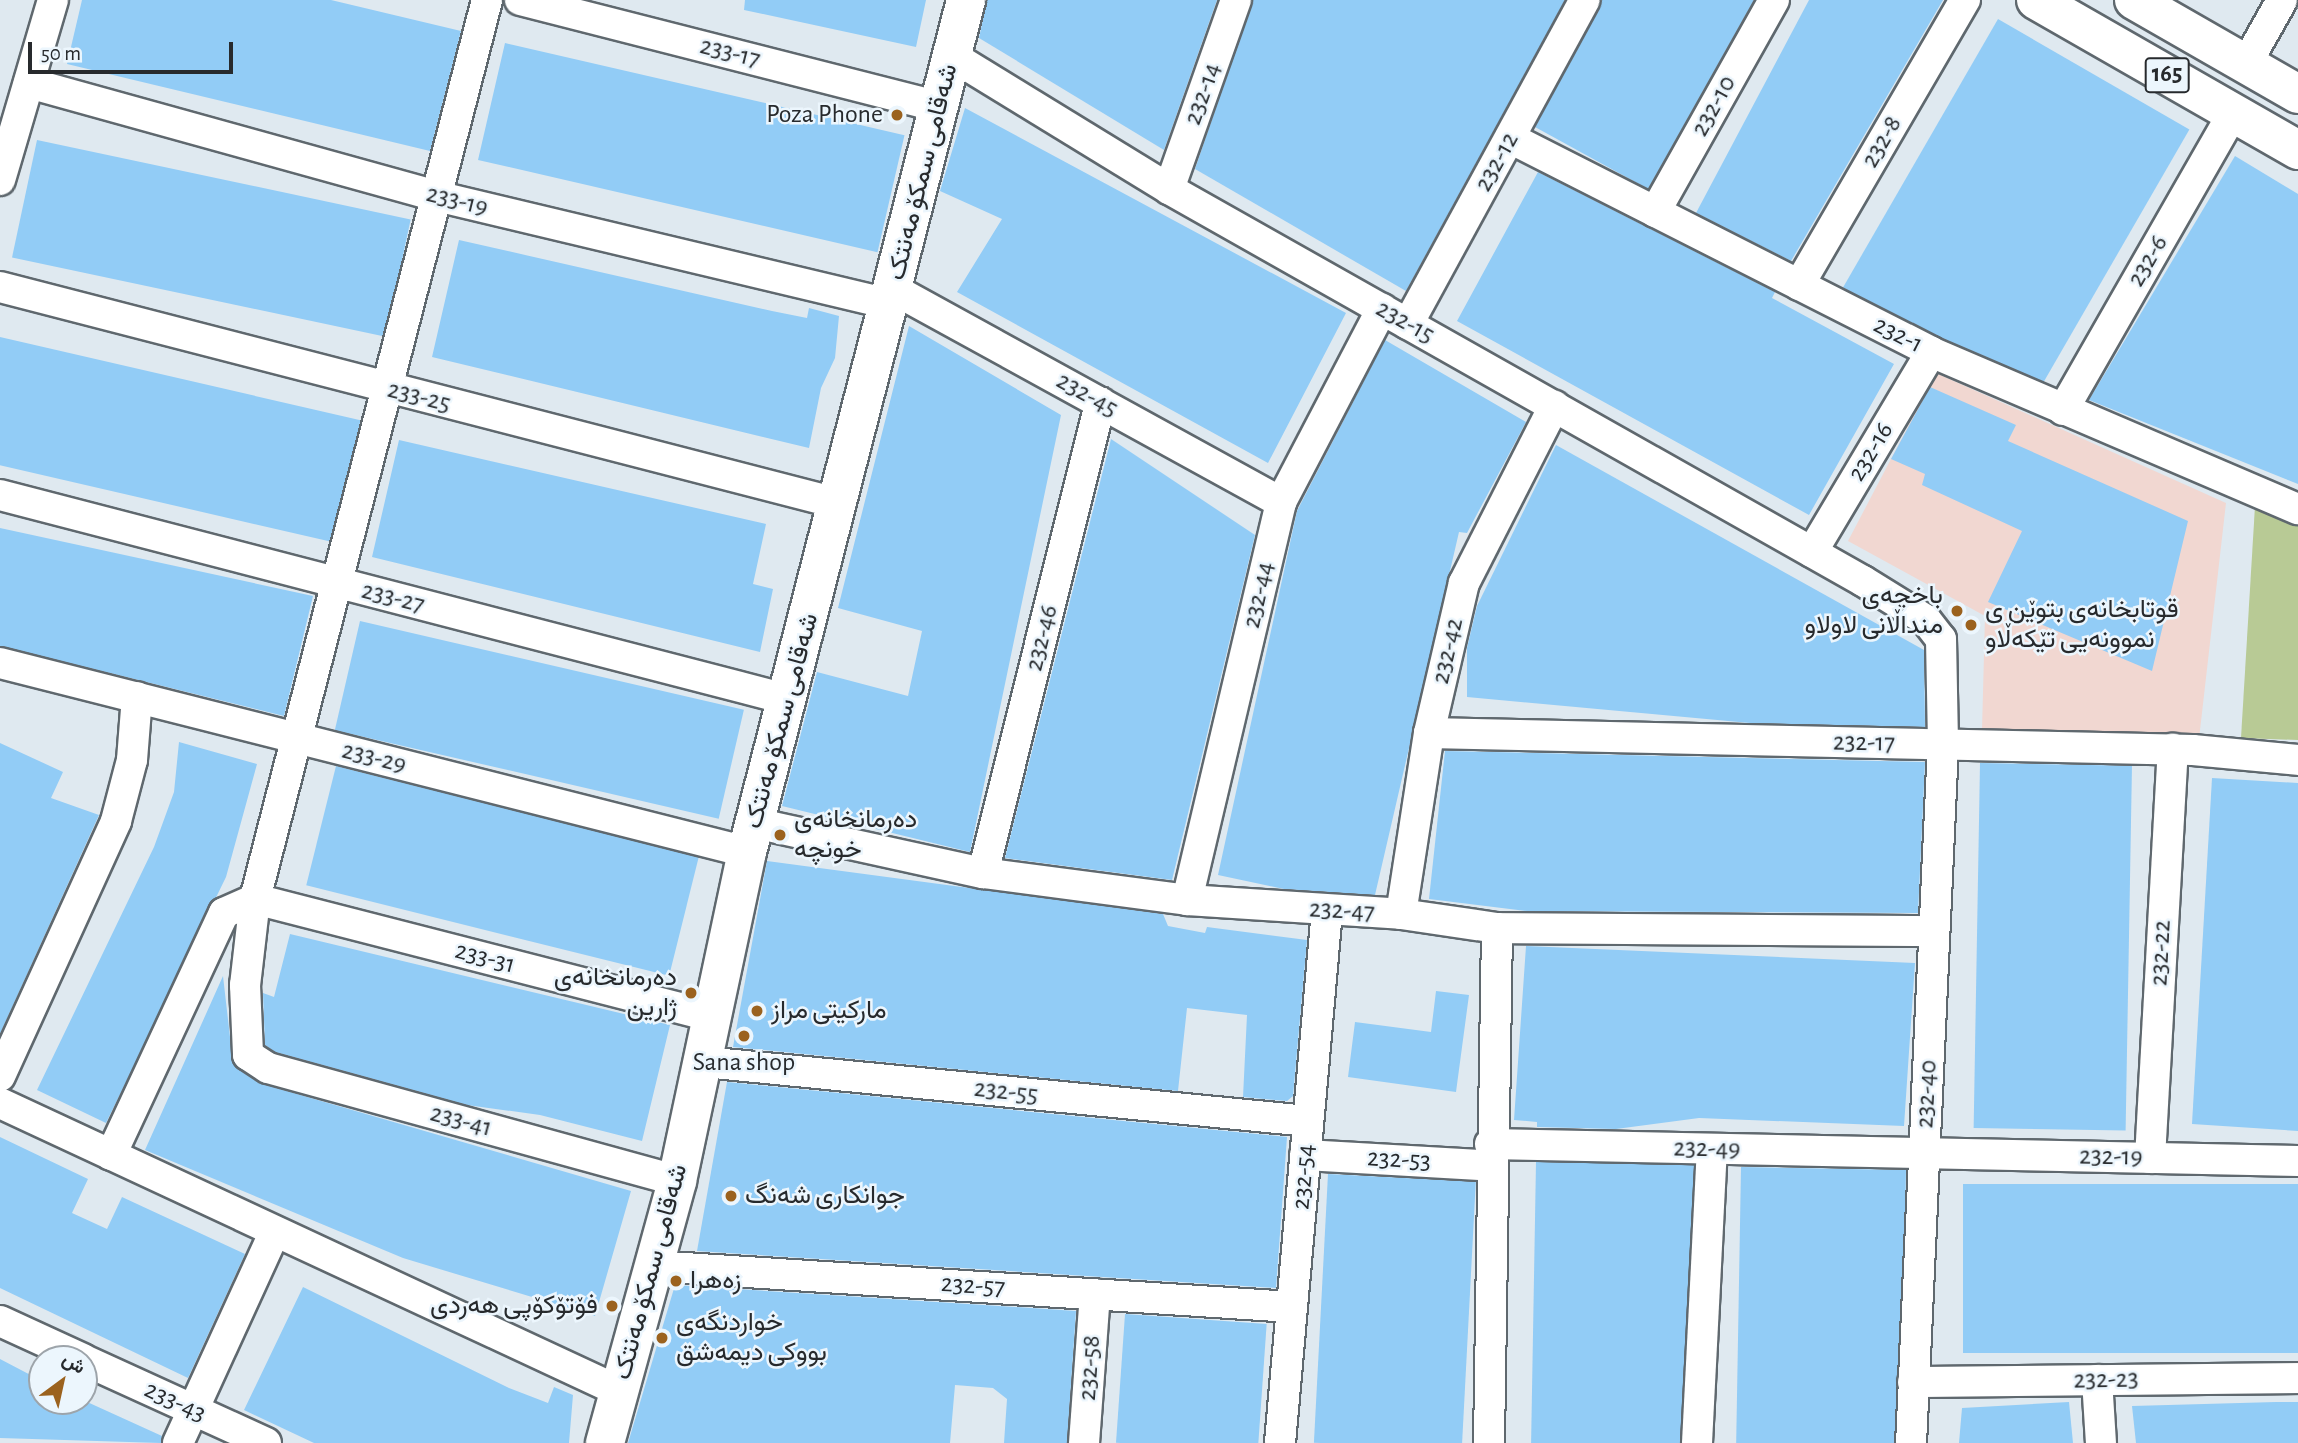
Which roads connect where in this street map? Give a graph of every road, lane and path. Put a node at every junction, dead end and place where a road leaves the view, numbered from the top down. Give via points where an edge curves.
1 (53, 0) edge
2 (487, 0) edge
3 (520, 0) edge
4 (966, 0) edge
5 (1236, 0) edge
6 (1585, 0) edge
7 (1774, 0) edge
8 (1965, 0) edge
9 (2134, 0) edge
10 (2282, 0) edge
11 (2041, 1) edge
12 (952, 56) junction
13 (2246, 64) junction
14 (29, 83) junction
15 (2298, 94) edge
16 (940, 107) junction
17 (2233, 113) junction
18 (1510, 138) junction
19 (2298, 149) edge
20 (0, 180) edge
21 (1169, 189) junction
22 (436, 196) junction
23 (1655, 212) junction
24 (1798, 285) junction
25 (0, 287) edge
26 (891, 297) junction
27 (1382, 309) junction
28 (1408, 324) junction
29 (1931, 352) junction
30 (387, 389) junction
31 (1100, 402) junction
32 (1554, 406) junction
33 (2063, 410) junction
34 (0, 495) edge
35 (1281, 502) junction
36 (840, 504) junction
37 (2298, 509) edge
38 (1812, 552) junction
39 (333, 582) junction
40 (0, 663) edge
41 (136, 697) junction
42 (786, 699) junction
43 (1429, 733) junction
44 (297, 738) junction
45 (1943, 745) junction
46 (2173, 749) junction
47 (2298, 760) edge
48 (751, 838) junction
49 (983, 873) junction
50 (256, 899) junction
51 (1187, 900) junction
52 (1327, 910) junction
53 (1401, 914) junction
54 (1497, 928) junction
55 (1934, 931) junction
56 (713, 1017) junction
57 (704, 1062) junction
58 (0, 1076) edge
59 (0, 1103) edge
60 (1308, 1121) junction
61 (1712, 1149) junction
62 (1924, 1153) junction
63 (111, 1155) junction
64 (1306, 1155) junction
65 (1491, 1155) junction
66 (2150, 1158) junction
67 (2298, 1161) edge
68 (677, 1181) junction
69 (274, 1233) junction
70 (653, 1266) junction
71 (1095, 1294) junction
72 (1292, 1307) junction
73 (0, 1321) edge
74 (52, 1345) edge
75 (98, 1366) edge
76 (2298, 1378) edge
77 (2097, 1380) junction
78 (1913, 1382) junction
79 (619, 1391) junction
80 (193, 1410) junction
81 (178, 1443) edge
82 (266, 1443) edge
83 (605, 1443) edge
84 (1084, 1443) edge
85 (1280, 1443) edge
86 (1489, 1443) edge
87 (1697, 1443) edge
88 (1910, 1443) edge
89 (2101, 1443) edge

1 - 14 street
2 - 22 street
3 - 16 street, 233-17
4 - 12 main road, شەقامی سمکۆ مەنتک
5 - 21 street, 232-14
6 - 18 street, 232-12
7 - 23 street, 232-10
8 - 24 street, 232-8
9 - 13 main road, 165
10 - 13 street
11 - 17 main road, 165
12 - 16 main road, شەقامی سمکۆ مەنتک
12 - 21 street, 232-15
13 - 15 main road, 165
14 - 20 street
14 - 22 street, 233-19
16 - 26 main road, شەقامی سمکۆ مەنتک
17 - 19 main road, 165
17 - 33 street, 232-6
18 - 23 street, 232-1
18 - 28 street, 232-12
21 - 27 street, 232-15
22 - 26 street, 233-19
22 - 30 street
23 - 24 street, 232-1
24 - 29 street, 232-1
25 - 30 street, 233-25
26 - 31 street, 232-45
26 - 36 main road, شەقامی سمکۆ مەنتک
27 - 28 street, 232-15
27 - 35 street, 232-44
28 - 32 street, 232-15
29 - 33 street, 232-1
29 - 38 street, 232-16
30 - 36 street, 233-25
30 - 39 street
31 - 35 street, 232-45
31 - 49 street, 232-46
32 - 38 street, 232-15
32 - 43 street, 232-42 via 1464,583
33 - 37 street, 232-1
34 - 39 street, 233-27
35 - 51 street, 232-44
36 - 42 main road, شەقامی سمکۆ مەنتک
38 - 45 street, 232-15 via 1926,620 1941,639
39 - 42 street, 233-27
39 - 44 street
40 - 41 street, 233-29
41 - 44 street, 233-29
41 - 58 street via 132,760 116,821
42 - 48 main road, شەقامی سمکۆ مەنتک
43 - 45 street, 232-17
43 - 53 street, 232-42
44 - 48 street, 233-29
44 - 50 street
45 - 46 street, 232-17
45 - 55 street, 232-40
46 - 47 street, 232-17
46 - 66 street, 232-22
48 - 49 street, 232-47
48 - 56 main road, شەقامی سمکۆ مەنتک
49 - 51 street, 232-47
50 - 56 street, 233-31
50 - 63 street via 225,913
50 - 68 street, 233-41 via 245,985 248,1055 268,1068
51 - 52 street, 232-47
52 - 53 street, 232-47
52 - 60 street, 232-54
53 - 54 street, 232-47
54 - 55 street, 232-47
54 - 65 street
55 - 62 street, 232-40
56 - 57 main road, شەقامی سمکۆ مەنتک
57 - 60 street, 232-55
57 - 68 main road, شەقامی سمکۆ مەنتک
59 - 63 street
60 - 64 street, 232-54
61 - 62 street, 232-49
61 - 65 street, 232-49
61 - 87 street
62 - 66 street, 232-19
62 - 78 street, 232-40
63 - 69 street
64 - 65 street, 232-53
64 - 72 street, 232-54
65 - 86 street
66 - 67 street, 232-19
68 - 70 main road, شەقامی سمکۆ مەنتک
69 - 79 street
69 - 80 street
70 - 71 street, 232-57
70 - 79 main road, شەقامی سمکۆ مەنتک
71 - 72 street, 232-57
71 - 84 street, 232-58
72 - 85 street, 232-54
73 - 74 street, 233-43
75 - 80 street, 233-43
76 - 77 street, 232-23
77 - 78 street, 232-23
77 - 89 street
78 - 88 street, 232-40
79 - 83 main road, شەقامی سمکۆ مەنتک
80 - 81 street
80 - 82 street, 233-43

